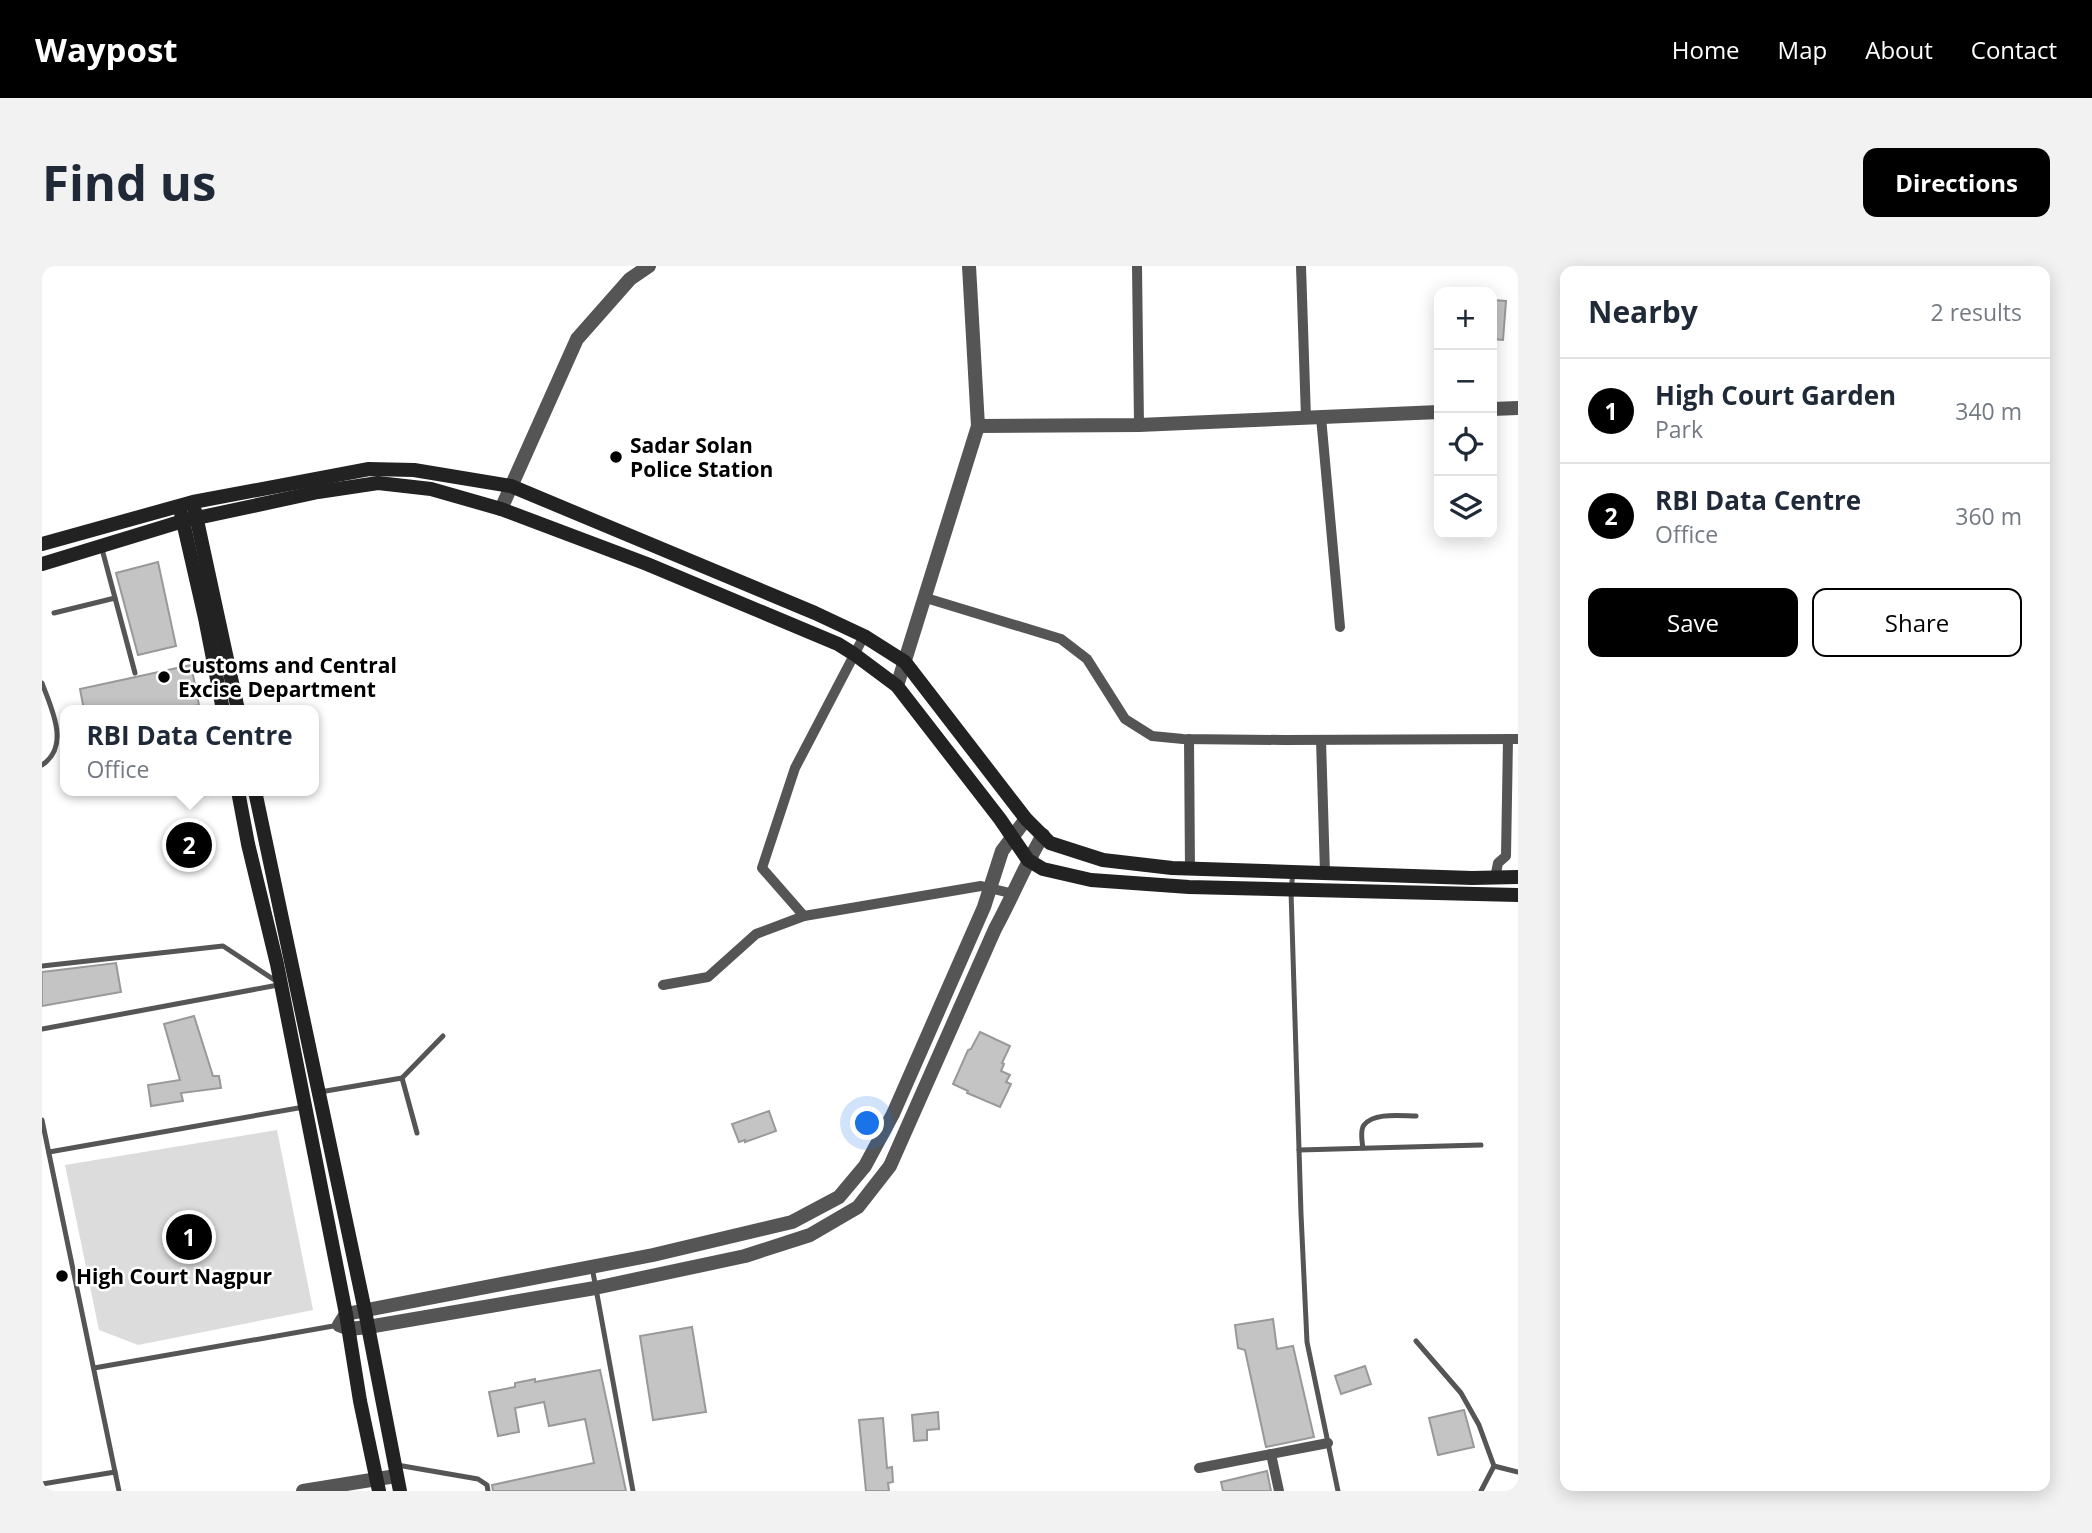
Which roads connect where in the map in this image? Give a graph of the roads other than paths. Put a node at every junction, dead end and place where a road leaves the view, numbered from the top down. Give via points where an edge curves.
1 (649, 266) edge
2 (969, 266) edge
3 (1137, 266) edge
4 (1301, 266) edge
5 (1518, 408) edge
6 (1497, 409) edge
7 (1434, 412) edge
8 (1314, 417) junction
9 (1139, 425) junction
10 (978, 426) junction
11 (511, 486) junction
12 (186, 504) junction
13 (501, 509) junction
14 (190, 519) junction
15 (42, 544) edge
16 (101, 546) junction
17 (42, 564) edge
18 (116, 598) junction
19 (926, 598) junction
20 (54, 613) dead end
21 (1340, 627) dead end
22 (864, 636) junction
23 (854, 654) junction
24 (905, 662) junction
25 (135, 673) dead end
26 (42, 683) edge
27 (897, 686) junction
28 (222, 705) edge
29 (237, 705) edge
30 (1189, 739) junction
31 (1513, 739) edge
32 (1321, 740) junction
33 (42, 765) edge
34 (239, 796) edge
35 (256, 796) edge
36 (1026, 819) junction
37 (1042, 835) junction
38 (1011, 838) junction
39 (1028, 860) junction
40 (1189, 869) junction
41 (1293, 872) junction
42 (1325, 873) junction
43 (1518, 877) edge
44 (1495, 878) junction
45 (990, 888) junction
46 (1291, 891) junction
47 (1014, 894) junction
48 (1518, 895) edge
49 (804, 916) junction
50 (42, 966) edge
51 (281, 984) junction
52 (663, 985) dead end
53 (42, 1029) edge
54 (443, 1036) dead end
55 (402, 1078) junction
56 (320, 1092) junction
57 (305, 1107) junction
58 (1416, 1116) dead end
59 (42, 1121) edge
60 (417, 1133) dead end
61 (1481, 1145) dead end
62 (1363, 1148) junction
63 (1299, 1150) junction
64 (48, 1152) junction
65 (592, 1267) junction
66 (595, 1288) junction
67 (365, 1311) junction
68 (345, 1323) junction
69 (368, 1327) junction
70 (1416, 1341) dead end
71 (94, 1368) junction
72 (1328, 1443) junction
73 (1271, 1454) junction
74 (1494, 1466) junction
75 (1199, 1468) dead end
76 (395, 1470) junction
77 (115, 1472) junction
78 (1518, 1472) edge
79 (42, 1484) edge
80 (378, 1485) edge
81 (119, 1491) edge
82 (303, 1491) edge
83 (400, 1491) edge
84 (488, 1491) edge
85 (633, 1491) edge
86 (1279, 1491) edge
87 (1338, 1491) edge
88 (1481, 1491) edge

1 - 11 street via 630,279 578,339
2 - 10 street
3 - 9 street
4 - 8 street
5 - 6 street
7 - 8 street
8 - 9 street
8 - 21 street
9 - 10 street
10 - 19 street
11 - 12 main road via 415,470 369,469
11 - 13 street
11 - 22 main road
12 - 14 main road
12 - 15 main road
13 - 14 main road via 431,489 378,483
13 - 23 main road via 647,564
14 - 16 main road
14 - 28 main road
14 - 29 main road
16 - 17 main road
16 - 18 lane
18 - 20 lane
18 - 25 lane
19 - 24 street
19 - 30 street via 1061,639 1087,659 1125,719 1152,736
22 - 23 street
22 - 24 main road
23 - 27 main road
23 - 49 street via 795,768 762,868
24 - 27 street
24 - 36 main road
26 - 33 lane via 57,737 54,754
27 - 38 main road
30 - 32 street
30 - 40 street
31 - 32 street
31 - 44 street via 1506,856 1498,863
32 - 42 street
34 - 51 main road
35 - 56 main road
36 - 37 main road
36 - 38 street
37 - 39 street
37 - 40 main road via 1050,843 1103,860
38 - 39 main road
38 - 45 street
39 - 46 main road via 1042,869 1091,880
39 - 47 street
40 - 41 main road
41 - 42 main road
41 - 46 lane
42 - 44 main road
43 - 44 main road
45 - 47 street
45 - 49 street
45 - 65 street via 893,1114 865,1166 839,1197 792,1222
46 - 48 main road
46 - 63 lane
47 - 66 street via 890,1166 858,1207 810,1235 746,1256
49 - 52 street via 756,934 708,977
50 - 51 lane via 223,946
51 - 53 lane
51 - 57 main road
54 - 55 lane
55 - 56 lane
55 - 60 lane
56 - 67 main road
57 - 64 lane
57 - 68 main road
58 - 62 lane via 1371,1120 1362,1129
59 - 64 lane
61 - 62 lane
62 - 63 lane
63 - 72 lane via 1307,1342
64 - 71 lane
65 - 66 lane
65 - 67 street
66 - 69 street
66 - 85 lane
67 - 68 street
67 - 69 main road
68 - 69 street
68 - 71 lane
68 - 80 main road
69 - 76 main road
70 - 74 lane via 1461,1393
71 - 77 lane
72 - 73 street
72 - 87 lane
73 - 75 street
73 - 86 street
74 - 78 lane
74 - 88 lane
76 - 80 street
76 - 83 main road
76 - 84 lane via 478,1479
77 - 79 lane
77 - 81 lane
80 - 82 street

